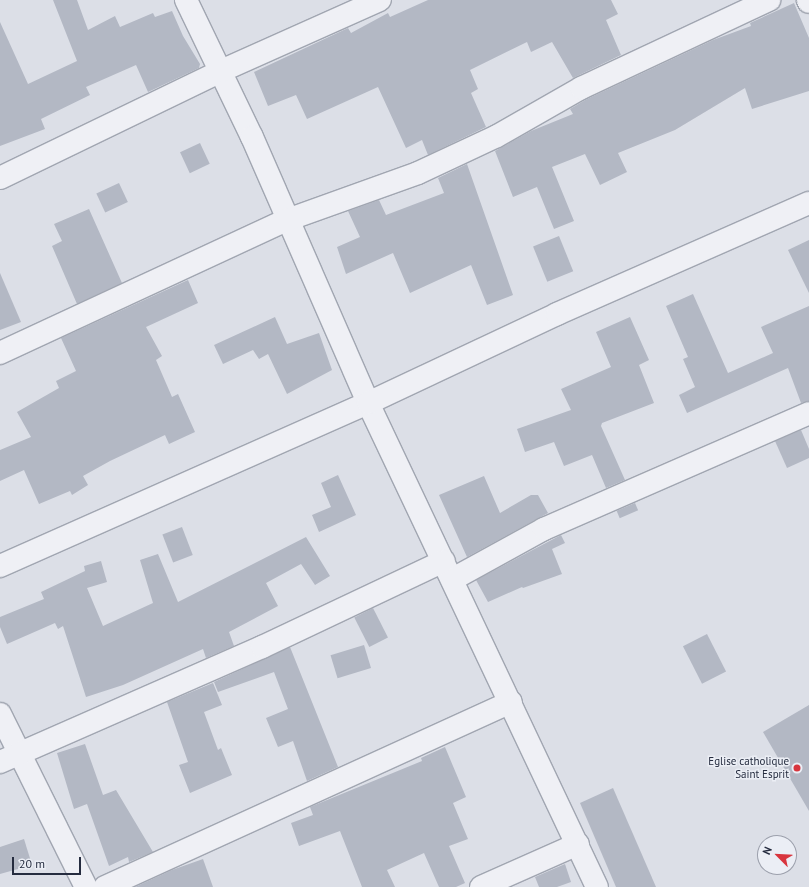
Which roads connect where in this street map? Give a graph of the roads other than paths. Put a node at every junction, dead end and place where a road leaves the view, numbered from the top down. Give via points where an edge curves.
1 (186, 0) edge
2 (380, 0) edge
3 (769, 0) edge
4 (221, 71) junction
5 (0, 178) edge
6 (809, 203) edge
7 (288, 220) junction
8 (0, 353) edge
9 (368, 403) junction
10 (809, 413) edge
11 (0, 566) edge
12 (448, 570) junction
13 (511, 702) junction
14 (0, 714) edge
15 (9, 758) edge
16 (578, 844) junction
17 (86, 887) edge
18 (105, 887) edge
19 (482, 887) edge
20 (597, 887) edge

1 - 4 street
2 - 4 street
3 - 7 street via 581,88 497,136 418,173
4 - 5 street
4 - 7 street
6 - 9 street via 557,314
7 - 8 street
7 - 9 street
9 - 11 street
9 - 12 street
10 - 12 street
12 - 13 street
12 - 15 street via 262,647
13 - 16 street
13 - 18 street
14 - 15 street
15 - 17 street
16 - 19 street
16 - 20 street

